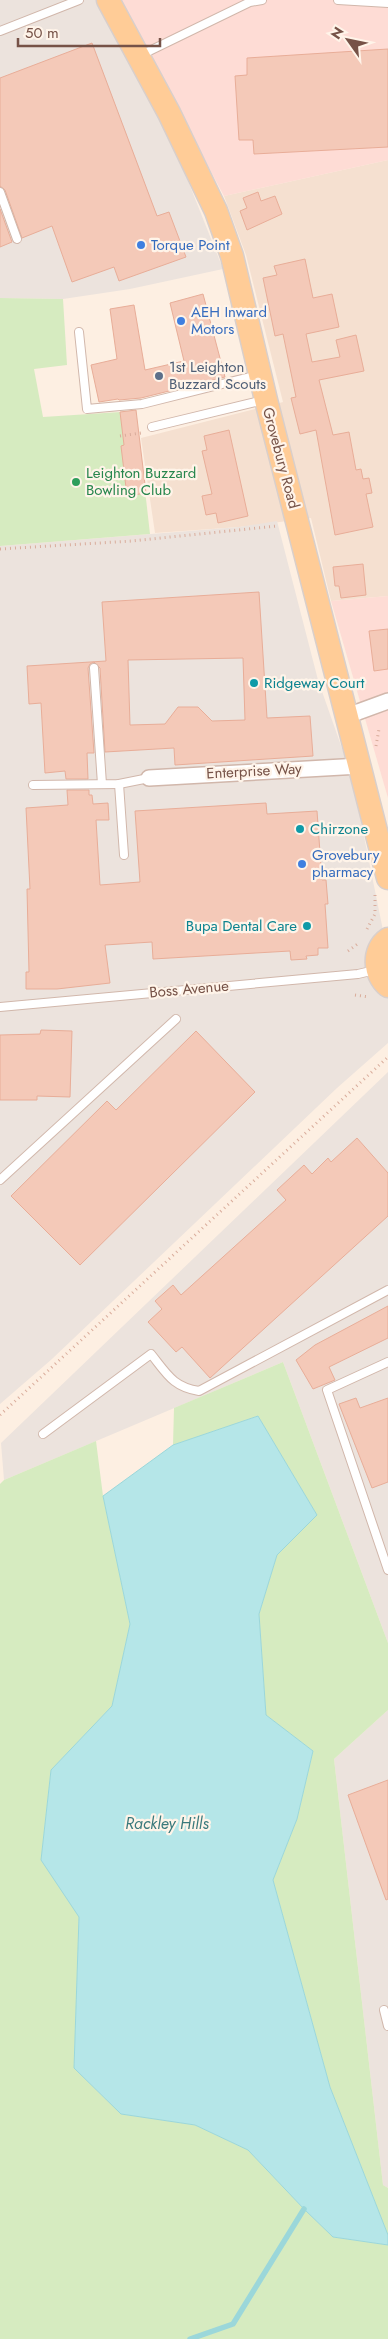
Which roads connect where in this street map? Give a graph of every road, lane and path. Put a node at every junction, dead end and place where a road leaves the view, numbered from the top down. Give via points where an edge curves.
1 (79, 0) edge
2 (108, 0) edge
3 (262, 0) edge
4 (338, 0) edge
5 (388, 3) edge
6 (0, 31) edge
7 (139, 56) junction
8 (0, 192) edge
9 (17, 239) dead end
10 (79, 332) dead end
11 (260, 375) junction
12 (266, 400) junction
13 (152, 427) dead end
14 (138, 434) dead end
15 (120, 436) dead end
16 (298, 524) junction
17 (0, 549) edge
18 (94, 668) dead end
19 (388, 701) edge
20 (347, 716) junction
21 (360, 766) junction
22 (149, 778) joint
23 (102, 784) junction
24 (120, 784) junction
25 (33, 785) dead end
26 (124, 855) dead end
27 (388, 878) edge
28 (388, 939) edge
29 (382, 978) edge
30 (0, 1007) edge
31 (176, 1019) dead end
32 (388, 1057) edge
33 (0, 1180) edge
34 (388, 1290) edge
35 (388, 1362) edge
36 (0, 1415) edge
37 (43, 1434) dead end
38 (388, 1570) edge
39 (384, 2010) dead end
40 (388, 2026) edge

1 - 6 lane
2 - 7 main road, Grovebury Road
3 - 7 lane via 250,2
4 - 5 lane
7 - 11 main road, Grovebury Road via 216,211 232,256
8 - 9 lane
10 - 11 lane via 87,409 142,404
11 - 12 main road, Grovebury Road
12 - 13 lane
12 - 16 main road, Grovebury Road
14 - 15 path
16 - 17 path via 132,541
16 - 20 main road, Grovebury Road
18 - 23 lane
19 - 20 street
20 - 21 main road, Grovebury Road
21 - 22 street, Enterprise Way
21 - 27 main road, Grovebury Road
22 - 24 lane
23 - 24 lane
23 - 25 lane
24 - 26 lane
28 - 29 main road via 379,949 376,959
29 - 30 lane, Boss Avenue via 348,975
31 - 33 lane
32 - 36 path
34 - 37 lane via 199,1390 176,1384 151,1354
35 - 38 lane via 327,1390
39 - 40 lane

